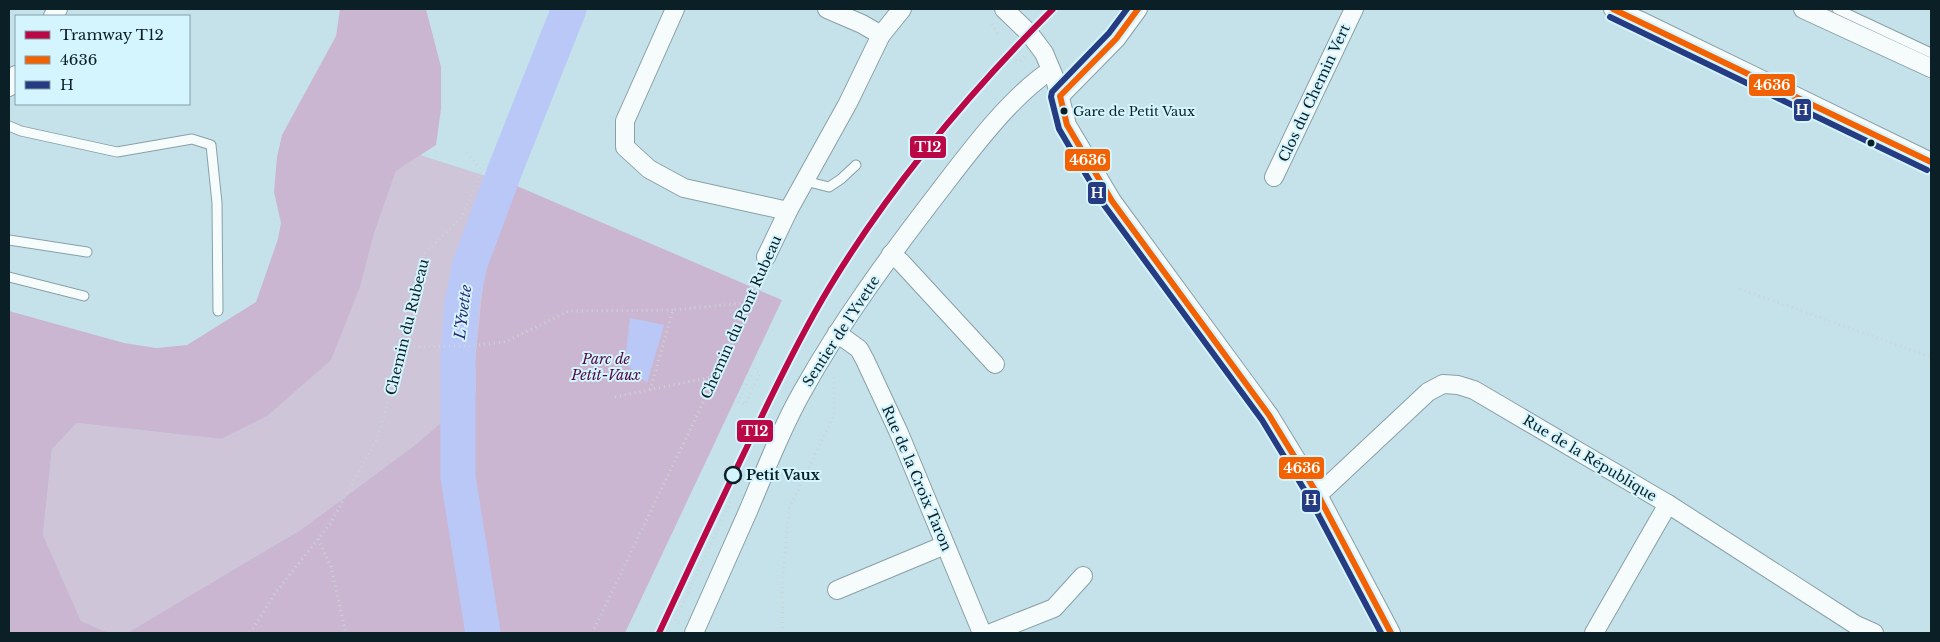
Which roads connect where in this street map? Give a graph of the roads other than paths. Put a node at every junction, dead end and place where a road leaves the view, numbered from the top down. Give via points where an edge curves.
1 (675, 9) edge
2 (827, 9) edge
3 (902, 9) edge
4 (1138, 9) edge
5 (1354, 9) edge
6 (1612, 9) edge
7 (1803, 9) edge
8 (1837, 9) edge
9 (1010, 11) edge
10 (881, 35) junction
11 (1931, 53) edge
12 (1931, 68) edge
13 (1051, 70) junction
14 (1060, 96) junction
15 (9, 126) edge
16 (1931, 162) edge
17 (856, 165) dead end
18 (1274, 177) dead end
19 (805, 180) junction
20 (788, 211) junction
21 (9, 240) edge
22 (87, 252) dead end
23 (891, 254) junction
24 (766, 257) road end
25 (9, 277) edge
26 (84, 296) dead end
27 (218, 311) dead end
28 (837, 333) junction
29 (995, 364) dead end
30 (1318, 495) junction
31 (1668, 504) junction
32 (945, 544) junction
33 (1083, 576) dead end
34 (838, 590) dead end
35 (694, 633) edge
36 (982, 633) edge
37 (991, 633) edge
38 (1391, 633) edge
39 (1594, 633) edge
40 (1874, 633) edge

1 - 20 street via 625,121 625,147 650,169 684,188
2 - 10 street
3 - 10 street, Chemin du Pont Rubeau
4 - 14 street via 1116,39
5 - 18 street, Clos du Chemin Vert
6 - 16 street
7 - 12 street
8 - 11 lane
9 - 13 street via 1039,46
10 - 19 street, Chemin du Pont Rubeau
13 - 14 street
13 - 23 street, Sentier de l'Yvette via 1035,81 1000,117
14 - 30 street via 1067,125 1112,201 1269,415
15 - 27 lane via 117,152 192,139 211,145 217,203
17 - 19 lane via 829,187
19 - 20 street, Chemin du Pont Rubeau
20 - 24 street, Chemin du Pont Rubeau
21 - 22 lane
23 - 28 street, Sentier de l'Yvette
23 - 29 street
25 - 26 lane
28 - 32 street, Rue de la Croix Taron via 860,349
28 - 35 street, Sentier de l'Yvette via 780,434
30 - 31 street, Rue de la République via 1428,392 1443,384 1474,390
30 - 38 street
31 - 39 street
31 - 40 street, Rue de la République via 1856,625
32 - 34 street
32 - 36 street, Rue de la Croix Taron
33 - 37 street via 1054,608

